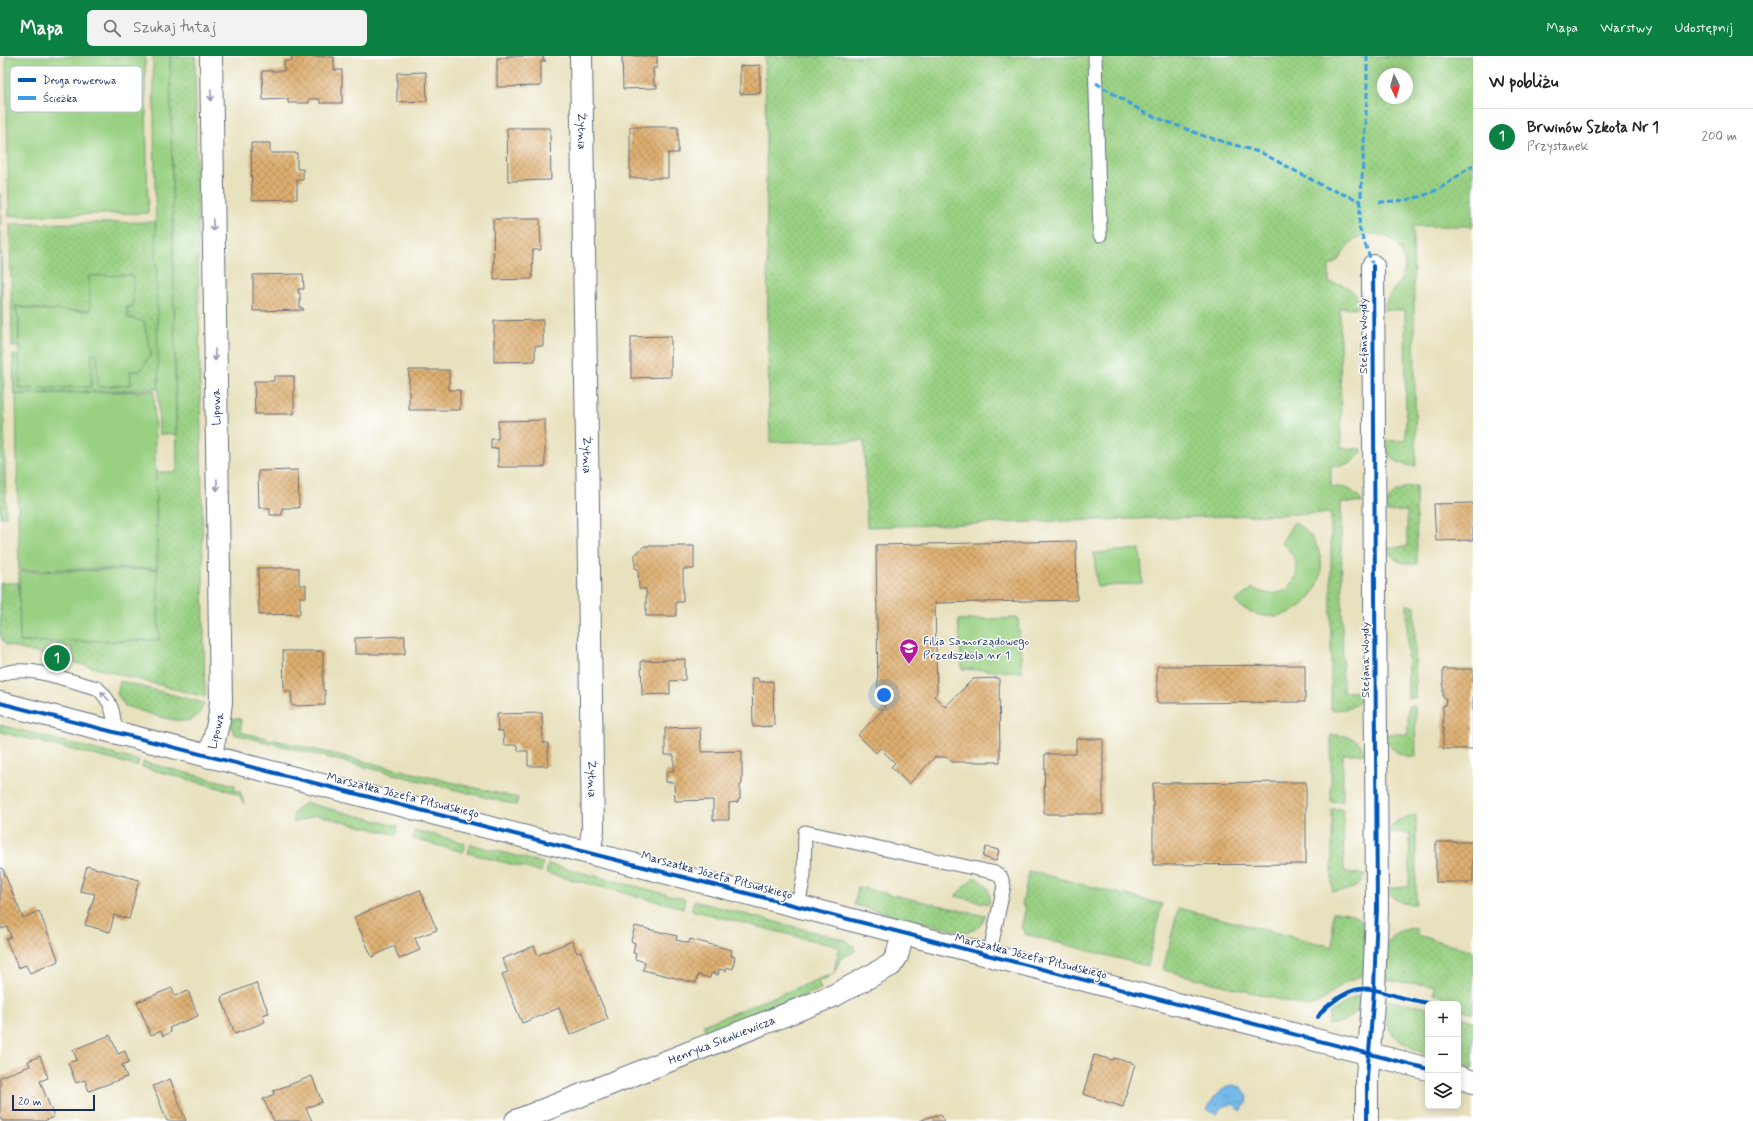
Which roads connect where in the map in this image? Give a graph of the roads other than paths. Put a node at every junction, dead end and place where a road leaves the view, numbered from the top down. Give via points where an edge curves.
1 (211, 56) edge
2 (582, 56) edge
3 (1095, 56) edge
4 (1100, 235) dead end
5 (1373, 266) dead end
6 (0, 675) edge
7 (0, 703) edge
8 (115, 732) junction
9 (210, 757) junction
10 (589, 853) junction
11 (798, 907) junction
12 (903, 933) junction
13 (989, 956) junction
14 (1370, 1054) junction
15 (1425, 1069) edge
16 (1461, 1078) edge
17 (1473, 1082) edge
18 (516, 1121) edge
19 (1367, 1121) edge

1 -> 9 street, Lipowa via 221,702
2 - 10 street, Żytnia via 592,672 593,830
3 - 4 lane
5 - 14 street, Stefana Woydy via 1377,909
8 -> 6 lane via 114,711 105,695 97,688 23,670
7 - 8 street, Marszałka Józefa Piłsudskiego
8 - 9 street, Marszałka Józefa Piłsudskiego
9 - 10 street, Marszałka Józefa Piłsudskiego
10 - 11 street, Marszałka Józefa Piłsudskiego
11 - 12 street, Marszałka Józefa Piłsudskiego
11 - 13 lane via 804,875 805,832 996,873 1001,877 1004,886
12 - 13 street, Marszałka Józefa Piłsudskiego
12 - 18 street, Henryka Sienkiewicza via 897,956 891,965 833,996
13 - 14 street, Marszałka Józefa Piłsudskiego
14 - 15 street, Marszałka Józefa Piłsudskiego
14 - 19 street, Stefana Woydy
16 - 17 street

